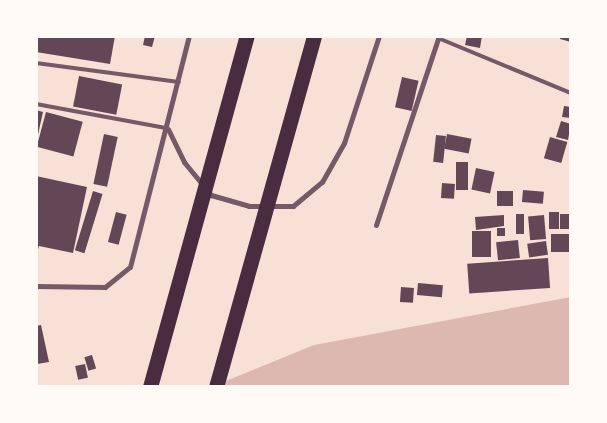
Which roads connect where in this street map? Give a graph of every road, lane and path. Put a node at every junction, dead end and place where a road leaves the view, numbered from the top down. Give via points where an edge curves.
1 (188, 36) edge
2 (247, 36) edge
3 (314, 36) edge
4 (379, 36) edge
5 (439, 37) edge
6 (36, 62) edge
7 (179, 82) junction
8 (571, 93) edge
9 (36, 104) edge
10 (168, 129) junction
11 (376, 225) dead end
12 (36, 286) edge
13 (150, 387) edge
14 (216, 387) edge

1 - 7 street
2 - 13 highway
3 - 14 highway
4 - 10 street via 344,143 322,182 294,206 249,206 211,195 184,162
5 - 8 lane
5 - 11 street
6 - 7 lane
7 - 10 street
9 - 10 lane
10 - 12 street via 130,267 119,280 105,287

